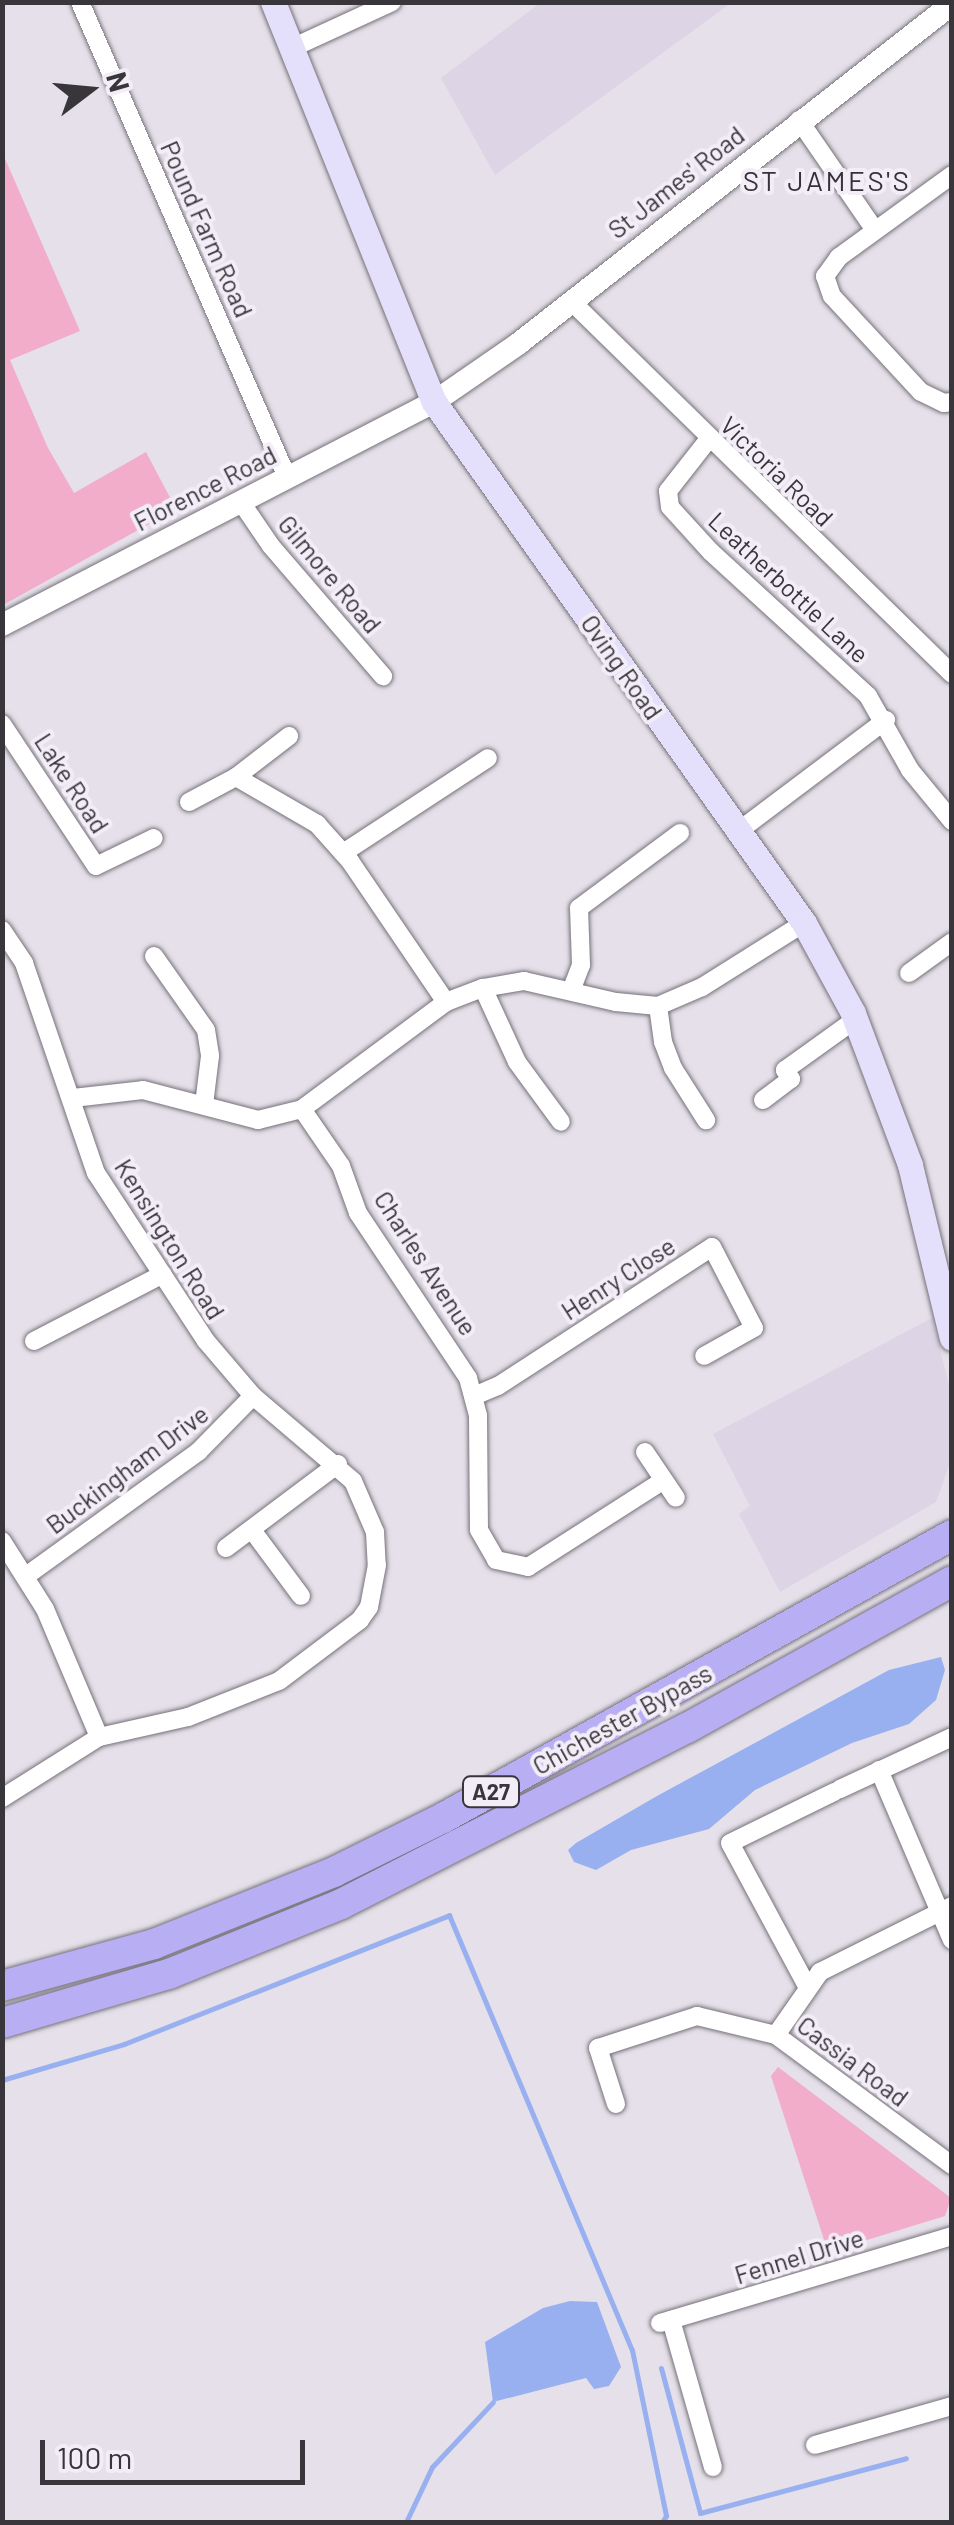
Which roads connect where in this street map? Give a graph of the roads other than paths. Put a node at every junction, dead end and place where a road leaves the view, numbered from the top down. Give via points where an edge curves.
1 (80, 2) edge
2 (273, 2) edge
3 (392, 2) edge
4 (952, 4) edge
5 (292, 48) junction
6 (799, 120) junction
7 (952, 175) edge
8 (876, 230) junction
9 (571, 301) junction
10 (434, 402) junction
11 (952, 402) edge
12 (708, 440) junction
13 (287, 477) junction
14 (241, 502) junction
15 (2, 626) edge
16 (952, 674) edge
17 (383, 676) dead end
18 (886, 720) junction
19 (2, 724) edge
20 (289, 736) dead end
21 (488, 758) dead end
22 (236, 777) junction
23 (189, 802) dead end
24 (952, 821) edge
25 (740, 830) junction
26 (680, 833) dead end
27 (154, 838) dead end
28 (346, 857) junction
29 (804, 923) junction
30 (2, 930) edge
31 (952, 942) edge
32 (154, 956) dead end
33 (909, 973) dead end
34 (484, 988) junction
35 (570, 992) junction
36 (446, 1002) junction
37 (658, 1006) junction
38 (856, 1019) junction
39 (73, 1098) junction
40 (763, 1100) dead end
41 (204, 1104) junction
42 (302, 1108) junction
43 (706, 1120) dead end
44 (561, 1122) dead end
45 (163, 1274) junction
46 (952, 1338) edge
47 (34, 1342) dead end
48 (704, 1356) dead end
49 (252, 1396) junction
50 (474, 1396) junction
51 (644, 1452) dead end
52 (338, 1464) junction
53 (664, 1480) junction
54 (676, 1498) dead end
55 (252, 1530) junction
56 (952, 1535) edge
57 (2, 1541) edge
58 (226, 1548) dead end
59 (26, 1576) junction
60 (952, 1582) edge
61 (300, 1596) dead end
62 (952, 1736) edge
63 (99, 1737) junction
64 (879, 1770) junction
65 (2, 1798) edge
66 (944, 1910) edge
67 (952, 1940) edge
68 (2, 1986) edge
69 (807, 1986) junction
70 (2, 2023) edge
71 (776, 2035) junction
72 (616, 2104) dead end
73 (952, 2166) edge
74 (952, 2236) edge
75 (952, 2406) edge
76 (815, 2445) dead end
77 (713, 2467) dead end

1 - 13 street, Pound Farm Road
2 - 5 main road, Oving Road
3 - 5 street
4 - 6 street, St James' Road
5 - 10 main road, Oving Road
6 - 8 street
6 - 9 street, St James' Road
7 - 8 street
8 - 11 street via 828,268 827,287 921,392
9 - 10 street, St James' Road
9 - 12 street, Victoria Road
10 - 13 street, Florence Road
10 - 25 main road, Oving Road
12 - 16 street, Victoria Road
12 - 18 street, Leatherbottle Lane via 668,492 670,506
13 - 14 street, Florence Road
14 - 15 street, Florence Road
14 - 17 street, Gilmore Road
18 - 24 street, Leatherbottle Lane via 910,770
18 - 25 street
19 - 27 street, Lake Road via 96,866
20 - 22 street
21 - 28 street
22 - 23 street
22 - 28 street via 317,824
25 - 29 main road, Oving Road
26 - 35 street via 579,908 580,965
28 - 36 street
29 - 37 street via 702,987
29 - 38 main road, Oving Road
30 - 39 street, Kensington Road via 24,963
31 - 33 street
32 - 41 street via 206,1030
34 - 35 street via 524,981
34 - 36 street
34 - 44 street via 517,1062
35 - 37 street
36 - 42 street
37 - 43 street via 662,1042
38 - 40 street via 786,1070 791,1079
38 - 46 main road, Oving Road via 910,1164
39 - 41 street via 143,1090
39 - 45 street, Kensington Road via 96,1174
41 - 42 street via 258,1120
42 - 50 street, Charles Avenue via 341,1166 358,1213 462,1365
45 - 47 street
45 - 49 street, Kensington Road via 206,1342
48 - 50 street, Henry Close via 754,1328 712,1247
49 - 52 street, Kensington Road
49 - 59 street, Buckingham Drive via 200,1451
50 - 53 street, Charles Avenue via 479,1530 505,1565 528,1567
51 - 53 street
52 - 55 street
52 - 63 street, Kensington Road via 362,1496 375,1532 373,1590 360,1620 279,1681 188,1717
53 - 54 street
55 - 58 street
55 - 61 street
56 - 68 highway, Chichester Bypass / A27 via 334,1872 154,1944
57 - 59 street
59 - 63 street
60 - 70 highway, Chichester Bypass / A27 via 687,1728 341,1904 170,1974
62 - 64 street
63 - 65 street, Kensington Road
64 - 66 street
64 - 69 street via 730,1843
66 - 67 street
66 - 69 street via 820,1972
69 - 71 street
71 - 72 street, Cassia Road via 697,2016 598,2048
71 - 73 street, Cassia Road
74 - 77 street, Fennel Drive via 666,2322
75 - 76 street

